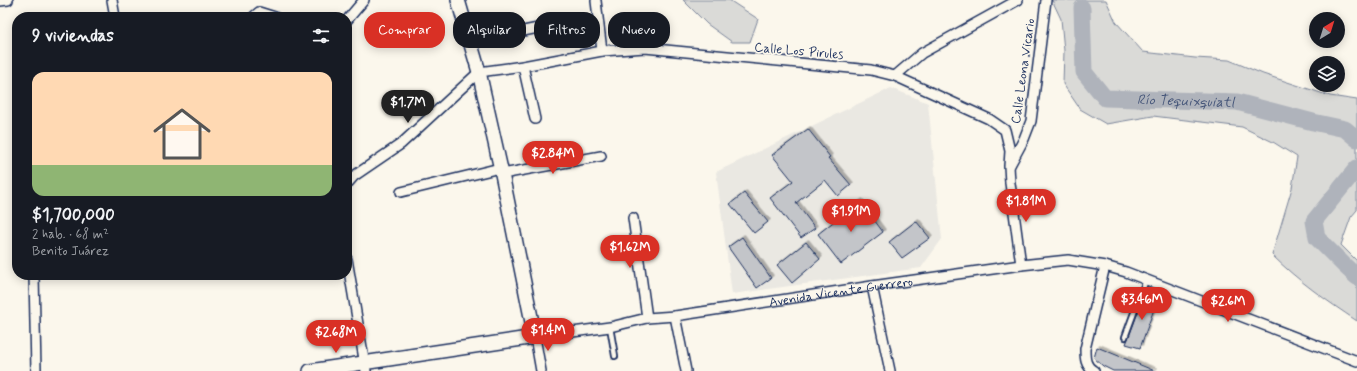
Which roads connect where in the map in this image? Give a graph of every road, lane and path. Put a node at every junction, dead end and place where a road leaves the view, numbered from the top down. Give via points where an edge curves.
1 (8, 0) edge
2 (112, 0) edge
3 (364, 0) edge
4 (458, 0) edge
5 (1018, 0) edge
6 (1046, 0) edge
7 (0, 1) edge
8 (596, 1) edge
9 (114, 12) edge
10 (461, 12) edge
11 (352, 14) edge
12 (472, 48) edge
13 (602, 51) junction
14 (523, 66) junction
15 (479, 72) junction
16 (895, 76) junction
17 (535, 119) dead end
18 (601, 156) dead end
19 (1009, 166) junction
20 (501, 171) junction
21 (352, 178) edge
22 (401, 192) dead end
23 (633, 218) dead end
24 (1021, 265) junction
25 (1105, 266) junction
26 (34, 280) edge
27 (350, 280) edge
28 (1146, 280) junction
29 (872, 286) junction
30 (675, 316) junction
31 (647, 318) junction
32 (610, 327) junction
33 (1126, 336) dead end
34 (535, 337) junction
35 (615, 356) dead end
36 (1357, 361) edge
37 (366, 367) edge
38 (1092, 370) edge
39 (36, 371) edge
40 (310, 371) edge
41 (541, 371) edge
42 (686, 371) edge
43 (890, 371) edge

1 - 7 street
2 - 9 street
3 - 11 street
4 - 10 main road
5 - 16 street via 922,54
6 - 19 street, Calle Leona Vicario via 1031,121
8 - 13 street
12 - 15 main road
13 - 14 street, Calle Los Pirules
13 - 16 street, Calle Los Pirules via 645,48 871,70
14 - 15 street, Calle Los Pirules
14 - 17 street
15 - 20 main road
15 - 21 street via 401,144
16 - 19 street, Calle Los Pirules via 989,119 1005,130 1010,151
18 - 20 street
19 - 24 street, Calle Los Pirules
20 - 22 street
20 - 34 main road
23 - 31 street
24 - 25 street, Avenida Vicente Guerrero via 1068,260
24 - 29 street, Avenida Vicente Guerrero
25 - 28 street, Avenida Vicente Guerrero
25 - 38 street via 1085,349 1085,360
26 - 39 street
27 - 37 street
28 - 33 lane
28 - 36 street, Avenida Vicente Guerrero
29 - 30 street, Avenida Vicente Guerrero
29 - 43 street
30 - 31 street, Avenida Vicente Guerrero
30 - 42 street
31 - 32 street, Avenida Vicente Guerrero
32 - 34 street, Avenida Vicente Guerrero
32 - 35 lane
34 - 37 main road, Avenida Vicente Guerrero
34 - 41 street
37 - 40 main road, Avenida Vicente Guerrero

